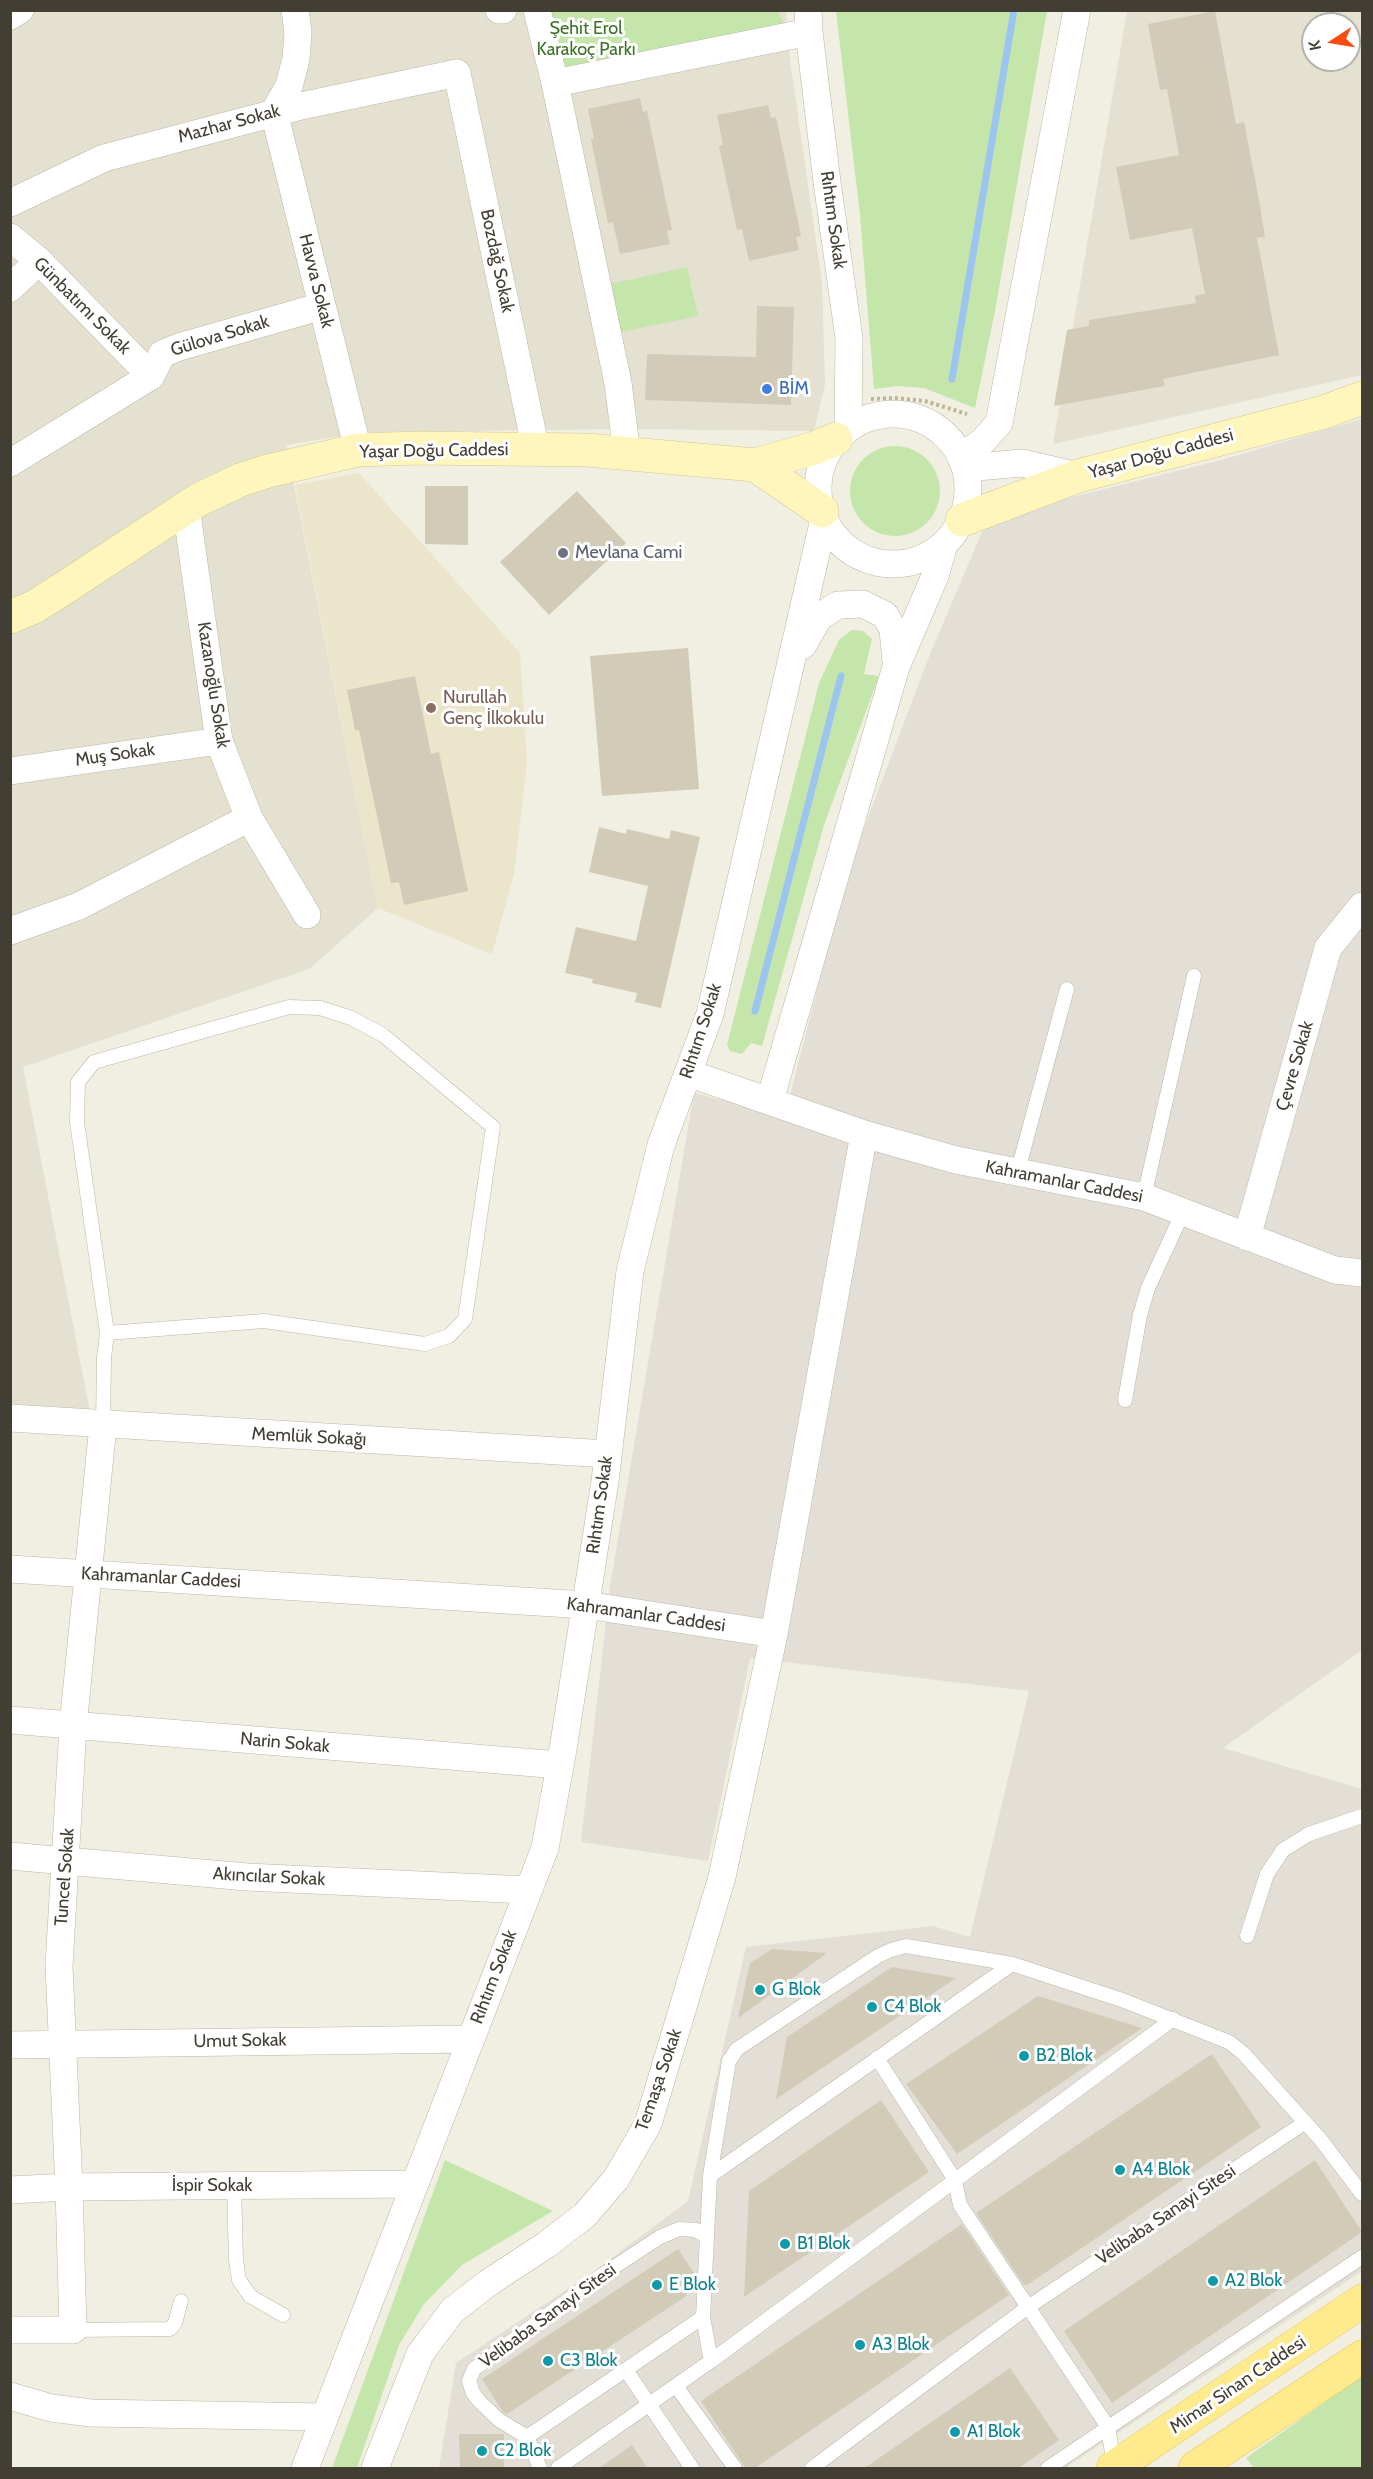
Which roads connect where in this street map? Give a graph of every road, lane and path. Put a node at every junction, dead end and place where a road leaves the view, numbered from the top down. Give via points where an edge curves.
1 (20, 10) edge
2 (295, 10) edge
3 (537, 10) edge
4 (1077, 10) edge
5 (10, 15) edge
6 (809, 21) edge
7 (457, 73) joint
8 (555, 83) junction
9 (274, 112) junction
10 (10, 203) edge
11 (10, 237) edge
12 (39, 261) junction
13 (10, 288) edge
14 (322, 306) junction
15 (151, 376) junction
16 (1362, 398) edge
17 (862, 400) dead end
18 (967, 414) dead end
19 (842, 434) junction
20 (358, 450) junction
21 (536, 450) junction
22 (627, 454) junction
23 (10, 463) edge
24 (963, 463) junction
25 (755, 465) junction
26 (1078, 476) junction
27 (186, 507) junction
28 (823, 515) junction
29 (953, 532) junction
30 (10, 617) edge
31 (790, 666) junction
32 (896, 666) junction
33 (219, 741) junction
34 (10, 771) edge
35 (249, 818) junction
36 (1362, 906) edge
37 (307, 915) dead end
38 (10, 931) edge
39 (1194, 976) dead end
40 (1067, 989) dead end
41 (688, 1073) junction
42 (770, 1100) junction
43 (864, 1134) junction
44 (1017, 1174) junction
45 (1144, 1197) junction
46 (1183, 1212) junction
47 (1247, 1237) junction
48 (1362, 1273) edge
49 (107, 1334) junction
50 (1125, 1400) dead end
51 (10, 1418) edge
52 (103, 1425) junction
53 (608, 1454) junction
54 (10, 1569) edge
55 (87, 1573) junction
56 (585, 1605) junction
57 (774, 1634) junction
58 (10, 1720) edge
59 (73, 1726) junction
60 (560, 1765) junction
61 (1362, 1816) edge
62 (10, 1856) edge
63 (66, 1861) junction
64 (528, 1890) junction
65 (1247, 1936) dead end
66 (1012, 1964) junction
67 (1173, 2019) junction
68 (470, 2039) junction
69 (62, 2043) junction
70 (10, 2045) edge
71 (877, 2058) junction
72 (1304, 2122) junction
73 (710, 2176) junction
74 (955, 2180) junction
75 (414, 2184) junction
76 (234, 2186) junction
77 (69, 2187) junction
78 (10, 2190) edge
79 (1362, 2194) edge
80 (707, 2237) junction
81 (1362, 2257) edge
82 (181, 2301) dead end
83 (1362, 2301) edge
84 (1028, 2307) junction
85 (283, 2315) dead end
86 (703, 2317) junction
87 (10, 2330) edge
88 (73, 2330) junction
89 (1362, 2357) edge
90 (711, 2361) junction
91 (626, 2370) junction
92 (676, 2386) junction
93 (10, 2396) edge
94 (649, 2405) junction
95 (324, 2417) junction
96 (1108, 2427) junction
97 (527, 2437) junction
98 (1114, 2468) edge
99 (304, 2469) edge
100 (375, 2469) edge
101 (540, 2469) edge
102 (558, 2469) edge
103 (692, 2469) edge
104 (735, 2469) edge
105 (812, 2469) edge
106 (1048, 2469) edge
107 (1195, 2469) edge

1 - 5 street
2 - 9 street via 297,59 289,86
3 - 8 street
4 - 24 street via 999,423
6 - 8 street
6 - 19 street, Rıhtım Sokak via 849,339
7 - 9 street, Mazhar Sokak
7 - 21 street, Bozdağ Sokak
8 - 22 street via 618,383
9 - 10 street, Mazhar Sokak via 104,158
9 - 14 street, Havva Sokak
11 - 12 street, Günbatımı Sokak
12 - 13 street
12 - 15 street, Günbatımı Sokak
14 - 15 street, Gülova Sokak via 179,346 162,354
14 - 20 street, Havva Sokak
15 - 23 street, Gülova Sokak
16 - 26 street, Yaşar Doğu Caddesi via 1324,412
17 - 18 path via 926,401
19 - 24 street via 872,416 894,413 916,417 938,428 956,446
19 - 25 street
19 - 28 street via 824,458 818,480
20 - 21 street, Yaşar Doğu Caddesi
20 - 27 street, Yaşar Doğu Caddesi via 240,480
21 - 22 street, Yaşar Doğu Caddesi
22 - 25 street, Yaşar Doğu Caddesi
24 - 26 street via 1022,463
24 - 29 street via 969,495
25 - 28 street
26 - 29 street, Yaşar Doğu Caddesi
27 - 30 street, Yaşar Doğu Caddesi via 34,607
27 - 33 street, Kazanoğlu Sokak
28 - 29 street via 838,541 855,554 879,563 904,564 928,556
28 - 31 street, Rıhtım Sokak
29 - 32 street
31 - 32 street via 819,617 838,605 863,604 885,615 893,628
31 - 41 street, Rıhtım Sokak via 710,1014
32 - 42 street
33 - 34 street, Muş Sokak
33 - 35 street, Kazanoğlu Sokak
35 - 37 street, Kazanoğlu Sokak
35 - 38 street via 79,906
36 - 47 street, Çevre Sokak via 1328,948
39 - 45 lane
40 - 44 lane
41 - 42 street, Kahramanlar Caddesi
41 - 53 street, Rıhtım Sokak via 661,1145 630,1271
42 - 43 street, Kahramanlar Caddesi
43 - 44 street, Kahramanlar Caddesi
43 - 57 street
44 - 45 street, Kahramanlar Caddesi
45 - 46 street, Kahramanlar Caddesi
46 - 47 street, Kahramanlar Caddesi
46 - 50 lane via 1148,1288
47 - 48 street, Kahramanlar Caddesi via 1335,1270
49 - 49 lane via 77,1122 78,1082 94,1062 289,1007 320,1008 351,1018 383,1035 493,1127 465,1319 449,1336 425,1344 264,1322
49 - 52 lane
51 - 52 street, Memlük Sokağı
52 - 53 street, Memlük Sokağı
52 - 55 street, Tuncel Sokak
53 - 56 street, Rıhtım Sokak
54 - 55 street, Kahramanlar Caddesi
55 - 56 street, Kahramanlar Caddesi
55 - 59 street, Tuncel Sokak
56 - 57 street, Kahramanlar Caddesi
56 - 60 street, Rıhtım Sokak
57 - 100 street, Temaşa Sokak via 723,1877 648,2124 616,2179 585,2215 452,2311 420,2354
58 - 59 street, Narin Sokak
59 - 60 street, Narin Sokak
59 - 63 street, Tuncel Sokak
60 - 64 street, Rıhtım Sokak via 545,1848
61 - 65 lane via 1309,1834 1283,1850 1267,1874
62 - 63 street, Akıncılar Sokak
63 - 64 street, Akıncılar Sokak via 247,1877
63 - 69 street, Tuncel Sokak via 59,1966
64 - 68 street, Rıhtım Sokak
66 - 67 lane
66 - 71 lane
66 - 73 lane via 906,1946 891,1950 737,2049 729,2061
67 - 72 lane via 1229,2042 1244,2053
67 - 74 lane
68 - 69 street, Umut Sokak
68 - 75 street, Rıhtım Sokak
69 - 70 street, Umut Sokak
69 - 77 street, Tuncel Sokak
71 - 73 lane
71 - 74 lane
72 - 79 lane
72 - 84 lane, Velibaba Sanayi Sitesi
73 - 80 lane
74 - 84 lane via 960,2205
74 - 90 lane
75 - 76 street, İspir Sokak
75 - 95 street, Rıhtım Sokak
76 - 77 street, İspir Sokak
76 - 85 lane via 239,2280 250,2295
77 - 78 street, İspir Sokak
77 - 88 street, Tuncel Sokak
80 - 86 lane
80 - 97 lane, Velibaba Sanayi Sitesi via 696,2230 679,2229 660,2237 474,2369 469,2381 473,2393 489,2412
81 - 96 lane
82 - 88 lane via 170,2329
83 - 98 main road, Mimar Sinan Caddesi
84 - 96 lane
84 - 105 lane, Velibaba Sanayi Sitesi
86 - 90 lane
86 - 91 lane
87 - 88 street
89 - 107 main road
90 - 92 lane
91 - 94 lane
91 - 97 lane
92 - 94 lane
92 - 104 lane
93 - 95 street via 51,2408 91,2413
94 - 102 lane
94 - 103 lane
95 - 99 street, Rıhtım Sokak
96 - 98 lane
96 - 106 lane
97 - 101 lane

